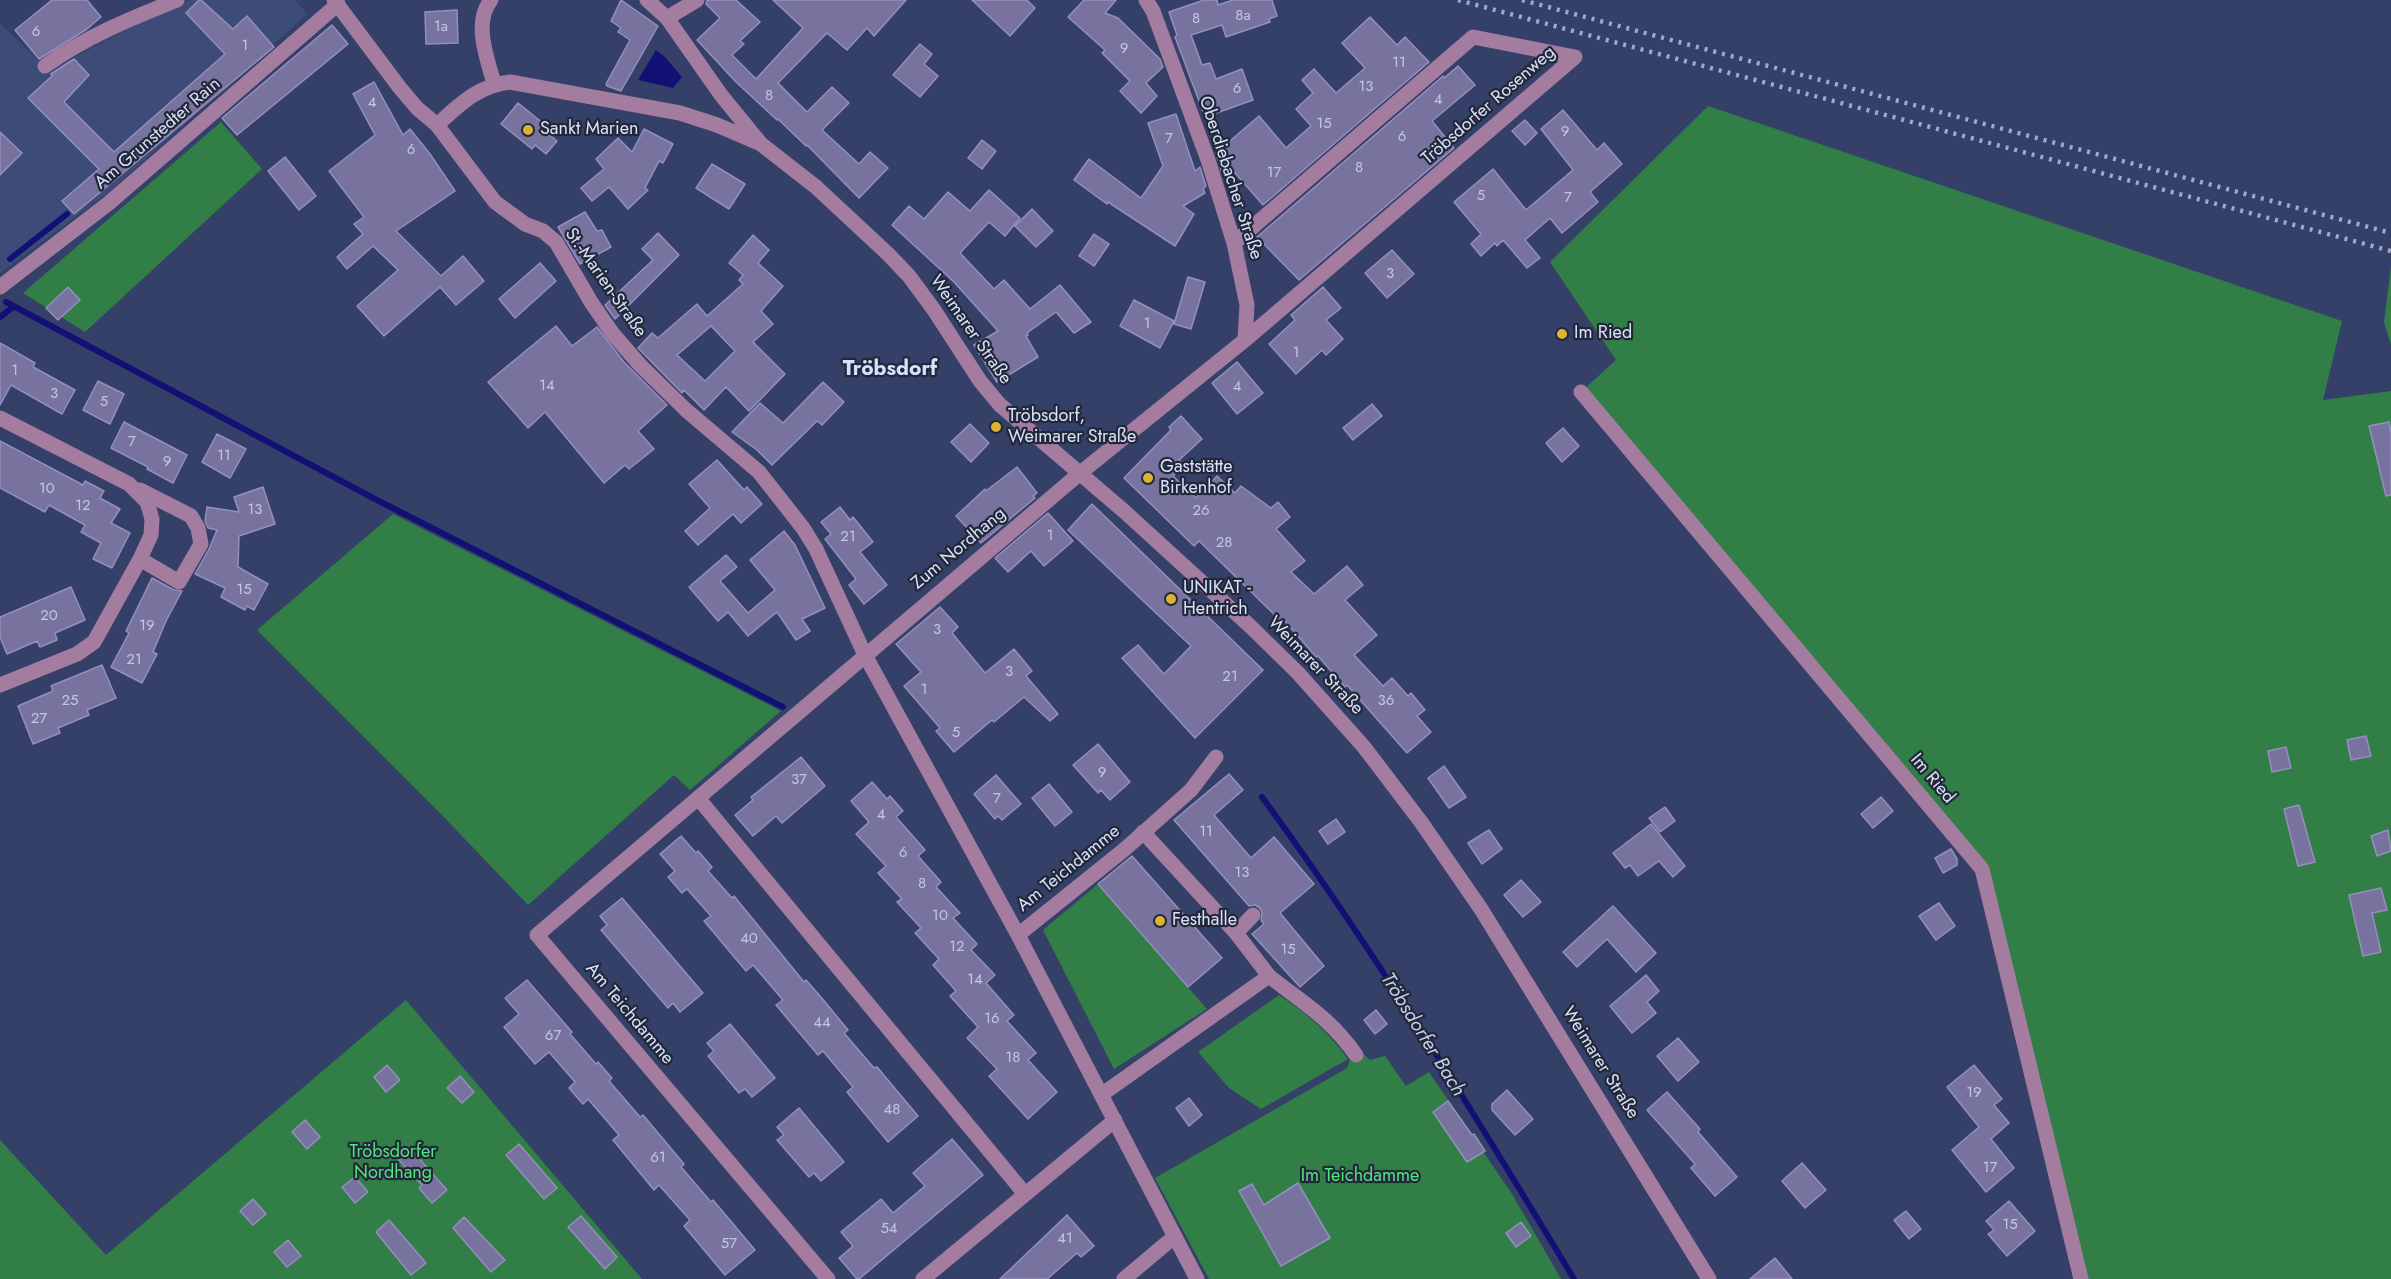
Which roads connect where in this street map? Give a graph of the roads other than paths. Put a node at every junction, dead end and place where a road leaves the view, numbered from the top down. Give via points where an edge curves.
1 (177, 0) edge
2 (491, 0) edge
3 (647, 0) edge
4 (697, 0) edge
5 (1146, 0) edge
6 (336, 2) edge
7 (667, 18) junction
8 (45, 66) dead end
9 (494, 83) junction
10 (437, 125) junction
11 (761, 144) junction
12 (1234, 243) junction
13 (3, 279) edge
14 (1245, 340) junction
15 (1581, 392) dead end
16 (0, 418) edge
17 (1079, 474) junction
18 (129, 484) junction
19 (140, 559) junction
20 (865, 655) junction
21 (0, 685) edge
22 (1216, 757) dead end
23 (698, 798) junction
24 (1143, 832) junction
25 (1253, 915) dead end
26 (1236, 933) junction
27 (1018, 935) junction
28 (1269, 976) junction
29 (1356, 1055) dead end
30 (1101, 1095) junction
31 (1115, 1120) junction
32 (1026, 1194) junction
33 (1174, 1237) junction
34 (828, 1279) edge
35 (923, 1279) edge
36 (1124, 1279) edge
37 (1197, 1279) edge
38 (1709, 1279) edge
39 (2080, 1279) edge

1 - 8 street via 74,47
2 - 9 street via 482,31
3 - 7 street, Weimarer Straße
4 - 7 street
5 - 12 street, Oberdiebacher Straße via 1208,160
6 - 10 street, St.-Marien-Straße via 400,88
6 - 13 street, Am Grunstedter Rain via 108,203
7 - 11 street, Weimarer Straße
9 - 10 street via 480,89
9 - 11 street, Weimarer Straße via 510,82 680,113
10 - 20 street, St.-Marien-Straße via 495,202 556,242 591,303 640,365 774,489 816,549
11 - 17 street, Weimarer Straße via 816,187 888,254 915,285 1000,405
12 - 14 street, Oberdiebacher Straße via 1246,305
12 - 14 street, Tröbsdorfer Rosenweg via 1473,37 1575,57
14 - 17 street
15 - 39 street, Im Ried via 1982,869
16 - 18 street
17 - 20 street, Zum Nordhang
17 - 38 street, Weimarer Straße via 1251,627 1364,747 1481,909
18 - 19 street via 147,502 152,519 151,535
18 - 19 street via 191,516 201,544 179,582
19 - 21 street via 94,642 77,654
20 - 23 street, Am Teichdamme
20 - 27 street, Am Teichdamme
22 - 24 street, Am Teichdamme via 1191,790
23 - 32 street
23 - 34 street, Am Teichdamme via 537,935
24 - 26 street, Am Teichdamme
24 - 27 street, Am Teichdamme
25 - 26 street
26 - 28 street, Am Teichdamme
27 - 30 street, Am Teichdamme
28 - 29 street, Am Teichdamme via 1316,1010
28 - 30 street
30 - 31 street, Am Teichdamme
31 - 32 street
31 - 33 street, Am Teichdamme
32 - 35 street
33 - 36 street
33 - 37 street, Am Teichdamme

